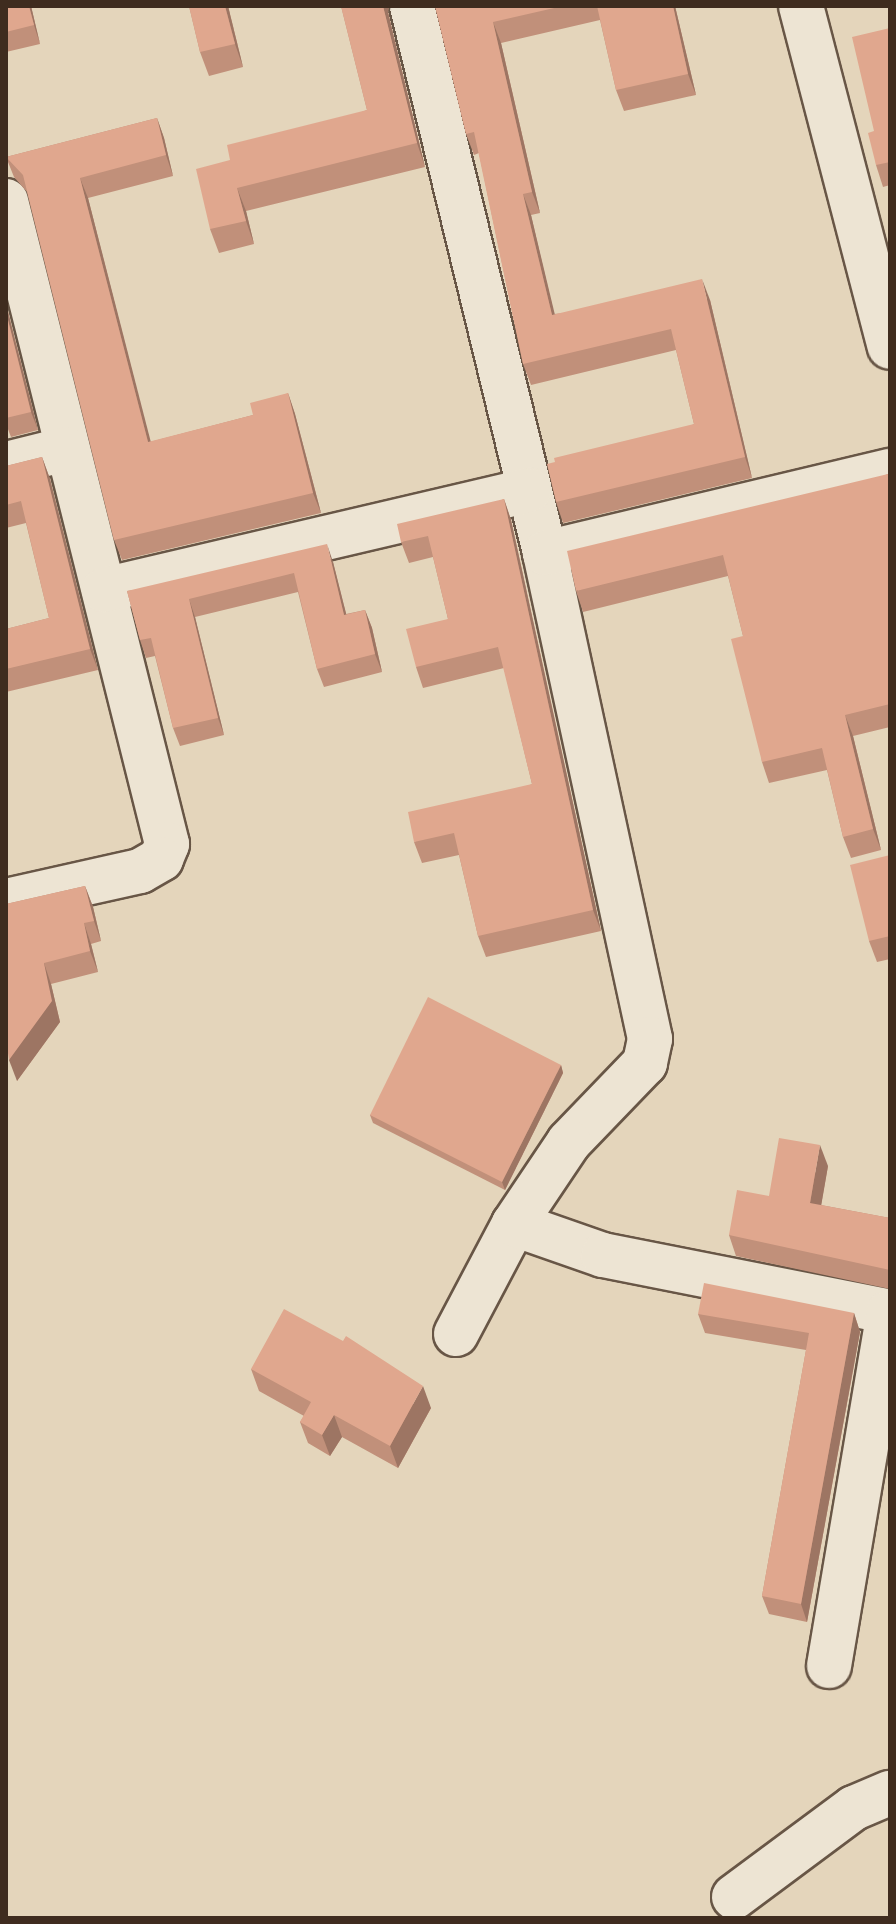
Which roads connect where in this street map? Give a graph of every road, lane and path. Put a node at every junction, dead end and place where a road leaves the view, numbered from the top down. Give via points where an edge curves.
1 (412, 6) edge
2 (801, 6) edge
3 (6, 201) edge
4 (890, 347) edge
5 (66, 449) junction
6 (6, 464) edge
7 (890, 471) edge
8 (529, 490) junction
9 (545, 553) junction
10 (104, 590) junction
11 (6, 901) edge
12 (514, 1224) junction
13 (890, 1312) edge
14 (456, 1334) dead end
15 (829, 1666) dead end
16 (890, 1793) edge
17 (734, 1897) dead end

1 - 8 street
2 - 4 street
3 - 5 street
5 - 6 street
5 - 10 street
7 - 9 street
8 - 9 street
8 - 10 street
9 - 12 street via 650,1039 645,1063 569,1142
10 - 11 street via 162,813 166,852 140,871
12 - 13 street via 603,1255
12 - 14 street
13 - 15 street
16 - 17 street via 854,1808

